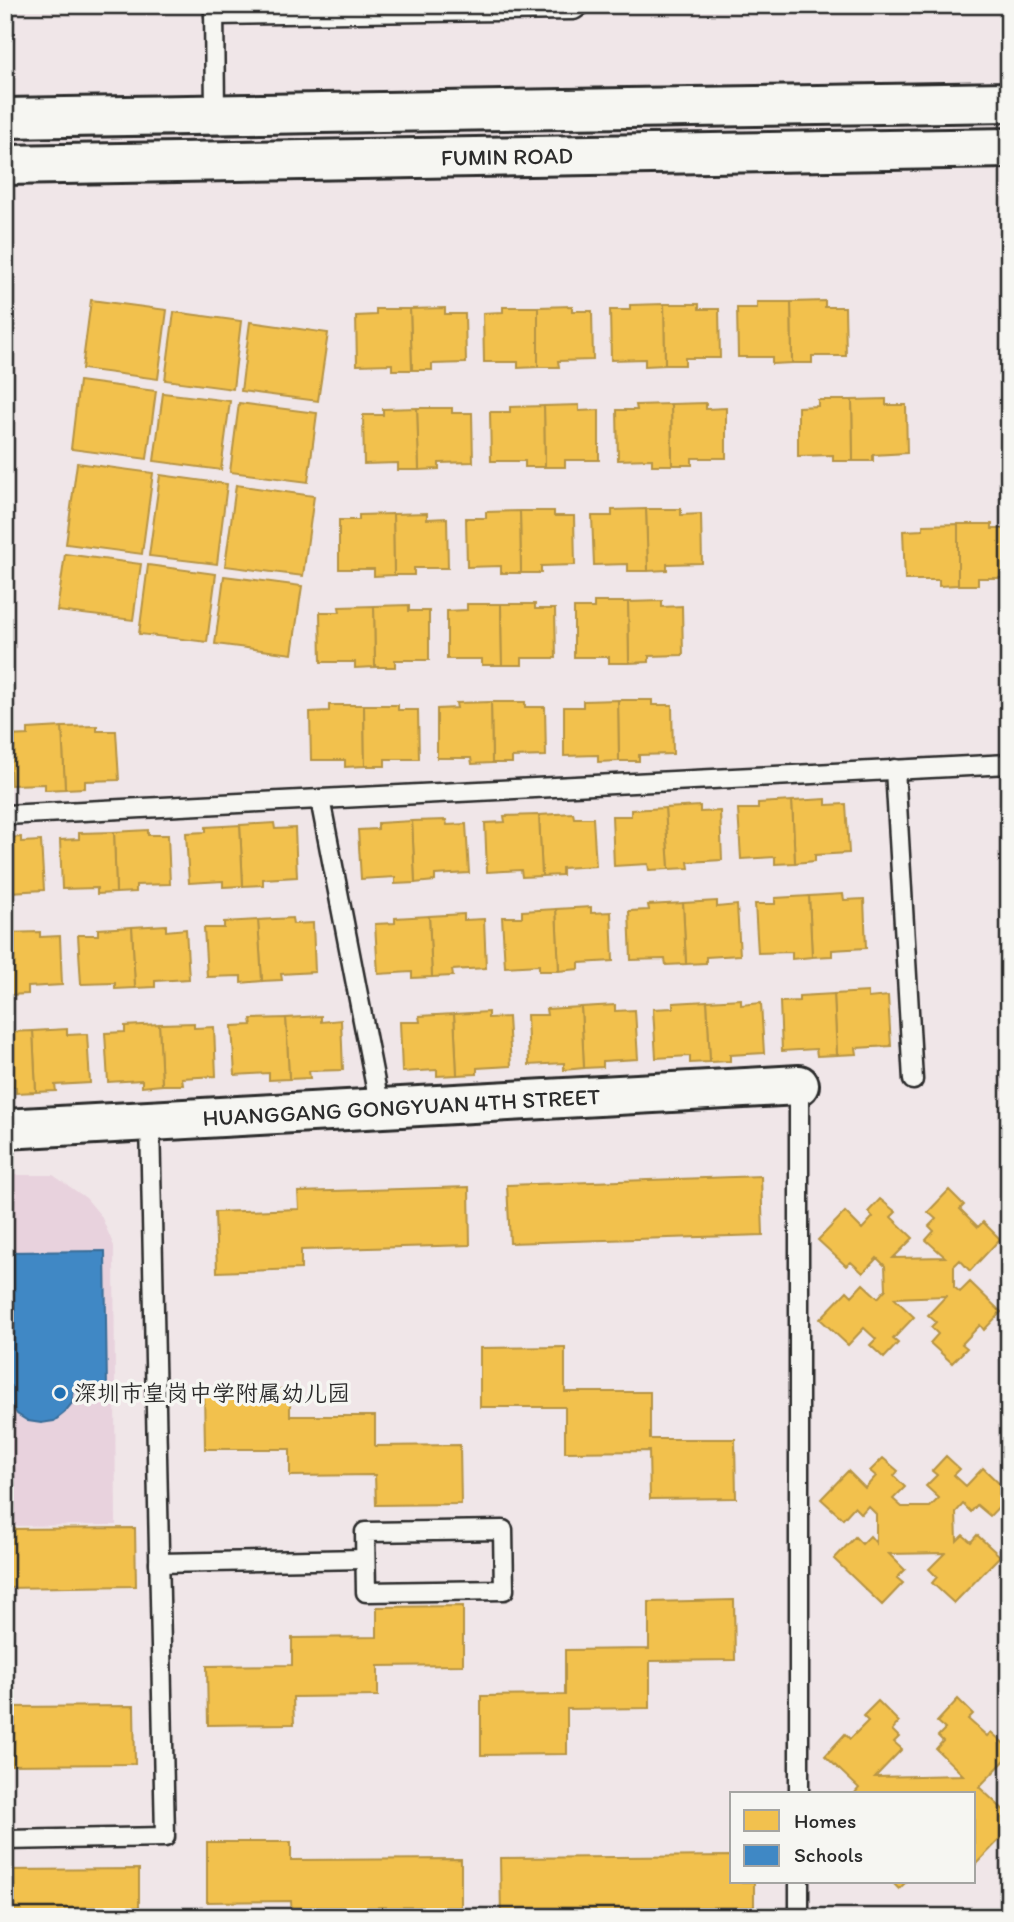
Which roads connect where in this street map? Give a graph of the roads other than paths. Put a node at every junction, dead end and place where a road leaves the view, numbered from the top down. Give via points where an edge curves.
1 (581, 5) edge
2 (214, 10) edge
3 (1009, 102) edge
4 (215, 115) junction
5 (5, 118) edge
6 (1009, 148) edge
7 (5, 166) edge
8 (1009, 764) edge
9 (895, 769) junction
10 (320, 799) junction
11 (5, 815) edge
12 (913, 1080) dead end
13 (799, 1086) joint
14 (380, 1108) junction
15 (150, 1121) junction
16 (5, 1129) edge
17 (365, 1559) junction
18 (159, 1563) junction
19 (799, 1792) edge
20 (5, 1840) edge
21 (799, 1884) edge
22 (799, 1917) edge

1 - 2 lane via 574,10
2 - 4 lane
3 - 4 main road, FUMIN ROAD
4 - 5 main road, FUMIN ROAD
6 - 7 main road, FUMIN ROAD
8 - 9 lane
9 - 10 lane
9 - 12 lane
10 - 11 lane
10 - 14 lane
13 - 14 main road, HUANGGANG GONGYUAN 4TH STREET
13 - 19 lane
14 - 15 main road, HUANGGANG GONGYUAN 4TH STREET
15 - 16 main road, HUANGGANG GONGYUAN 4TH STREET
15 - 18 lane
17 - 17 lane via 365,1532 503,1530 504,1590 366,1592
17 - 18 lane
18 - 20 lane via 164,1837
21 - 22 lane

